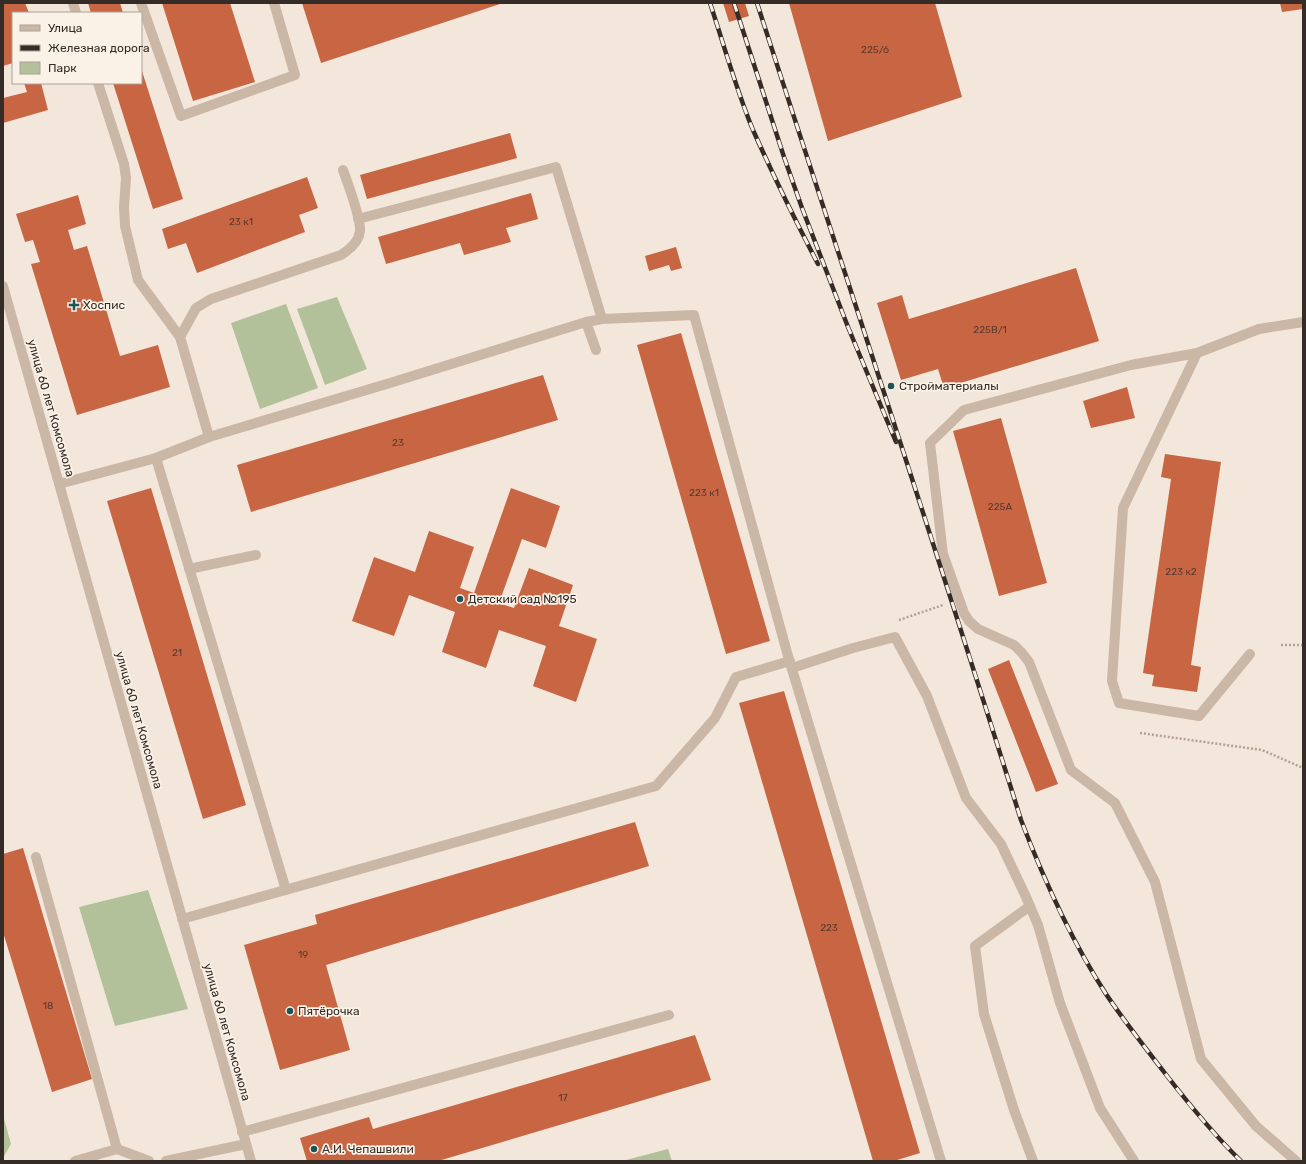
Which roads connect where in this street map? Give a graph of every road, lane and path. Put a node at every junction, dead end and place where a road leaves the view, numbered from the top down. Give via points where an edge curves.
1 (141, 3) edge
2 (274, 3) edge
3 (98, 84) edge
4 (343, 170) dead end
5 (358, 218) junction
6 (3, 286) edge
7 (602, 319) junction
8 (586, 322) junction
9 (1303, 322) edge
10 (180, 337) junction
11 (596, 350) dead end
12 (1197, 353) junction
13 (209, 437) junction
14 (156, 458) junction
15 (59, 484) junction
16 (256, 554) dead end
17 (189, 569) junction
18 (1281, 645) dead end
19 (1303, 646) edge
20 (1250, 654) dead end
21 (791, 665) junction
22 (1140, 733) dead end
23 (1303, 768) edge
24 (36, 856) dead end
25 (286, 890) junction
26 (1030, 906) junction
27 (182, 920) junction
28 (669, 1015) dead end
29 (242, 1132) junction
30 (246, 1144) junction
31 (117, 1149) junction
32 (75, 1161) edge
33 (149, 1161) edge
34 (166, 1161) edge
35 (251, 1161) edge
36 (941, 1161) edge
37 (1033, 1161) edge
38 (1134, 1161) edge
39 (1296, 1161) edge

1 - 2 street via 181,116 295,75
3 - 10 street via 124,164 126,226 138,280
4 - 5 street
5 - 7 street via 556,167
5 - 10 street via 358,239 348,251 211,299 196,308
6 - 15 street, улица 60 лет Комсомола
7 - 8 street
7 - 21 street via 694,315
8 - 11 street
8 - 13 street
9 - 12 street via 1258,330
10 - 13 street
12 - 20 street via 1123,508 1112,681 1119,703 1199,716
12 - 39 street via 1131,365 964,410 930,443 943,554 964,613 970,621 978,629 1014,645 1029,662 1071,770 1115,803 1155,882 1201,1059 1256,1126
13 - 14 street
14 - 15 street
14 - 17 street
15 - 27 street, улица 60 лет Комсомола
16 - 17 street
17 - 25 street
18 - 19 path
21 - 25 street via 736,677 715,718 656,786
21 - 26 street via 894,637 927,696 966,798 1001,844
21 - 36 street
22 - 23 path via 1262,750
24 - 31 street
25 - 27 street
26 - 37 street via 975,946 984,1014
26 - 38 street via 1038,925 1060,1003 1100,1108
27 - 29 street, улица 60 лет Комсомола
28 - 29 street
29 - 30 street, улица 60 лет Комсомола
30 - 34 street
30 - 35 street, улица 60 лет Комсомола
31 - 32 street
31 - 33 street

